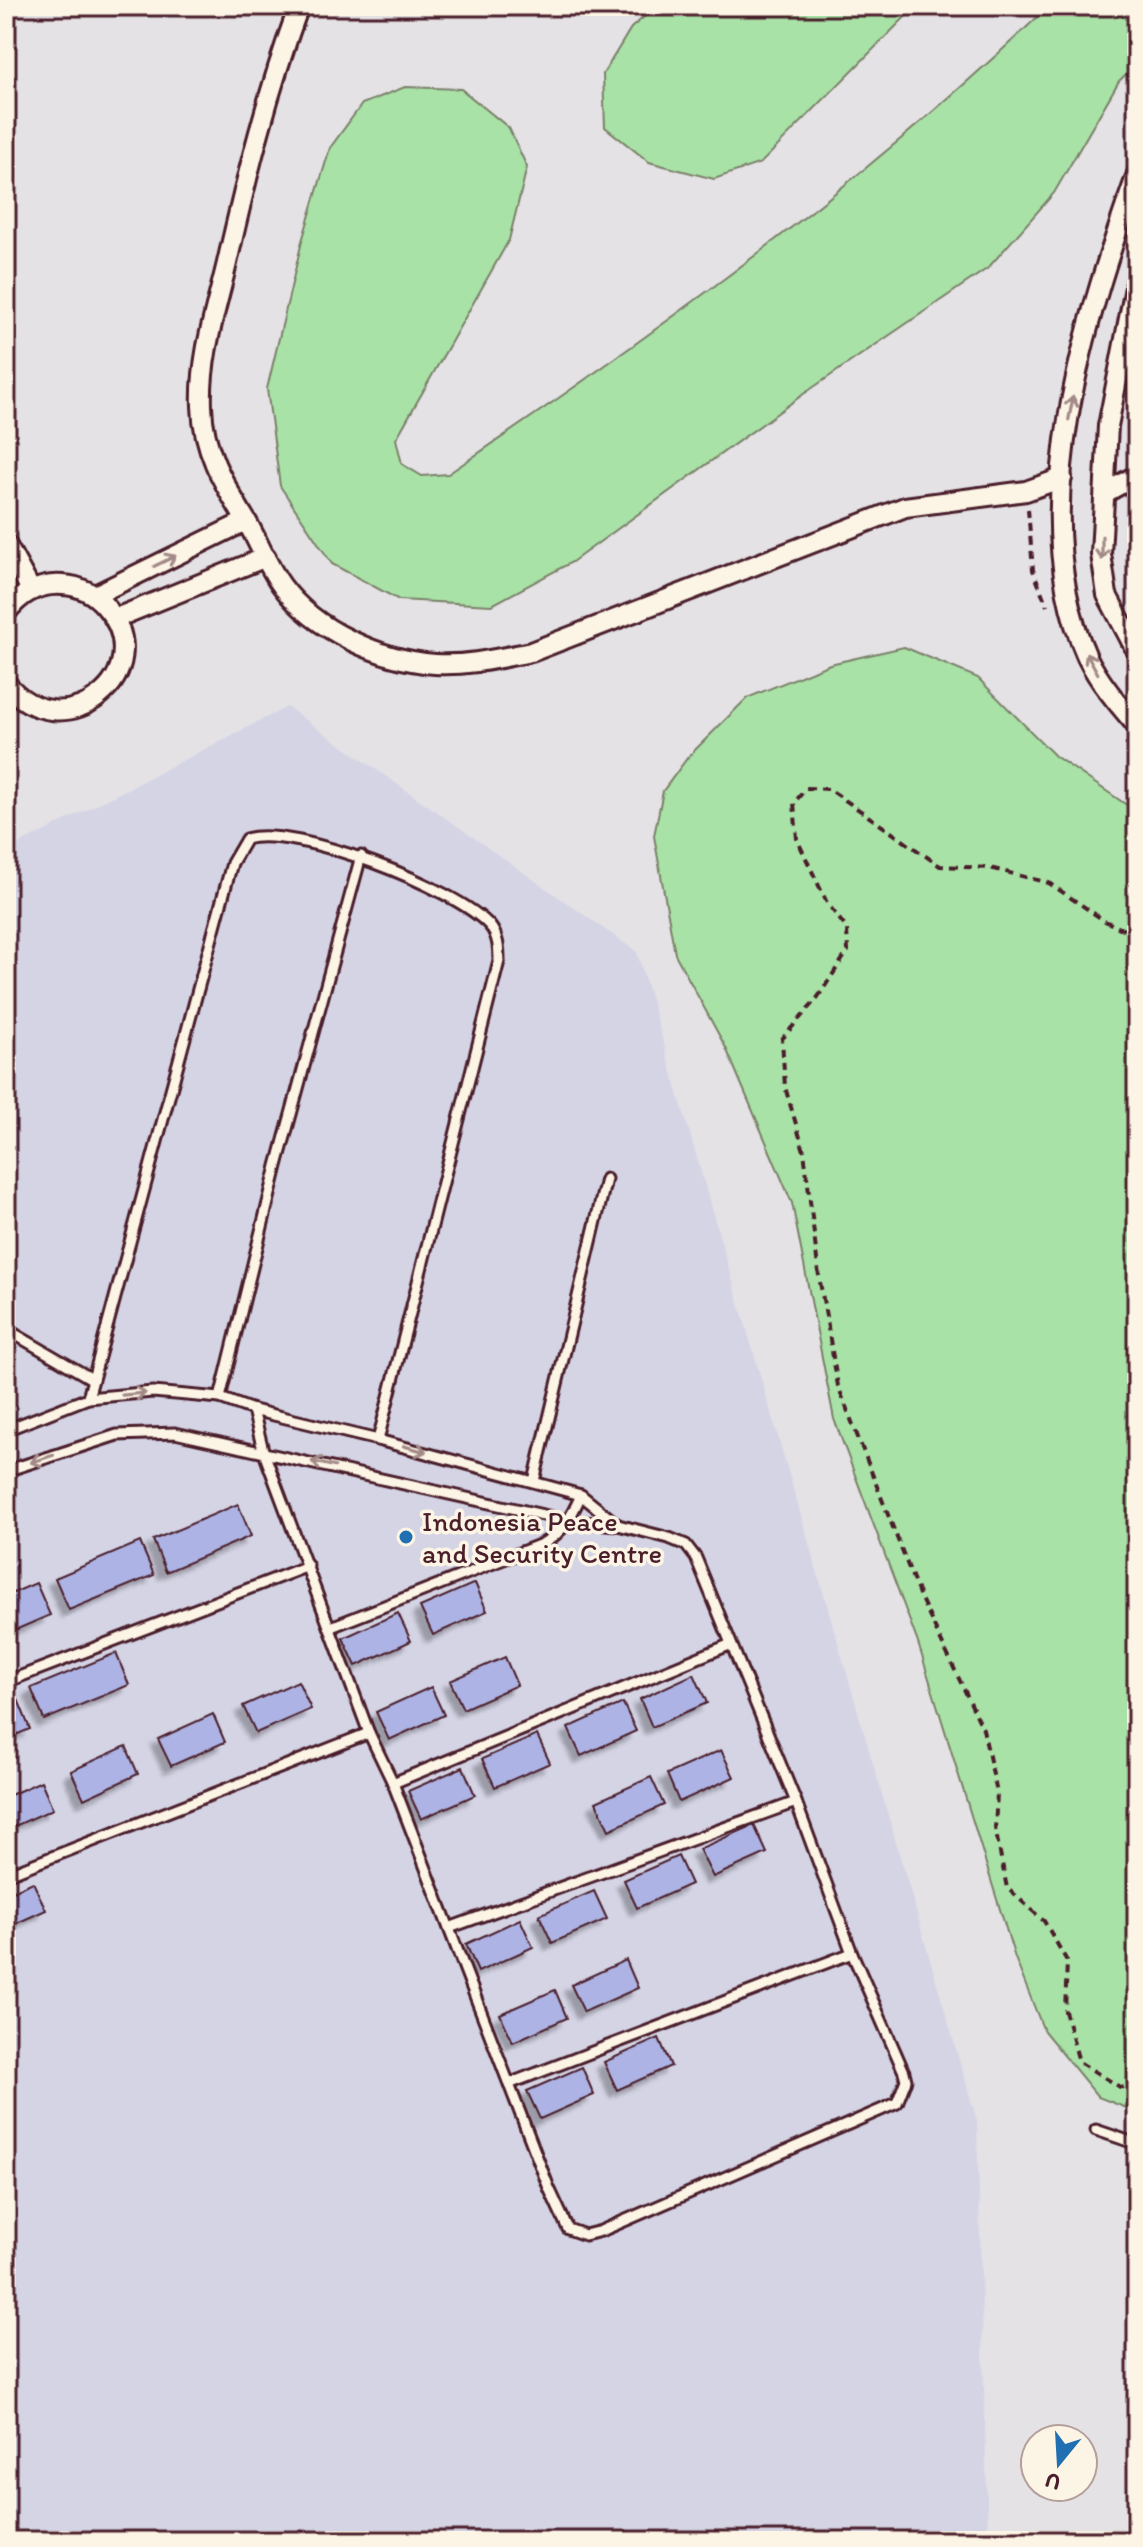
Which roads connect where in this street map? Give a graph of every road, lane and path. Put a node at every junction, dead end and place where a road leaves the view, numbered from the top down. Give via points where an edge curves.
1 (299, 6) edge
2 (1137, 174) edge
3 (1137, 277) edge
4 (1137, 475) edge
5 (1062, 478) junction
6 (1105, 493) junction
7 (246, 521) junction
8 (6, 544) edge
9 (266, 557) junction
10 (31, 590) junction
11 (95, 595) junction
12 (6, 613) edge
13 (116, 618) junction
14 (1137, 652) edge
15 (6, 683) edge
16 (1137, 726) edge
17 (361, 856) junction
18 (1137, 936) edge
19 (606, 1179) dead end
20 (6, 1329) edge
21 (92, 1379) junction
22 (88, 1398) junction
23 (220, 1398) junction
24 (253, 1410) junction
25 (6, 1430) edge
26 (378, 1440) junction
27 (263, 1450) junction
28 (6, 1471) edge
29 (534, 1481) junction
30 (581, 1495) junction
31 (570, 1521) junction
32 (618, 1525) junction
33 (308, 1566) junction
34 (331, 1627) junction
35 (729, 1645) junction
36 (6, 1682) edge
37 (369, 1733) junction
38 (393, 1783) junction
39 (796, 1802) junction
40 (6, 1875) edge
41 (449, 1928) junction
42 (852, 1953) junction
43 (511, 2083) junction
44 (1137, 2088) edge
45 (1096, 2130) dead end
46 (1137, 2144) edge

1 - 7 street via 272,77 203,376 208,445 224,486
5 -> 2 street via 1069,417 1105,264
3 - 6 street via 1108,426
4 - 6 street
5 - 9 street via 1026,491 905,507 531,652 472,663 435,664 353,641 316,619 283,587
16 -> 5 street via 1088,658 1067,596 1061,553
6 -> 14 street via 1101,554 1107,595
7 - 9 street
11 -> 7 street
8 - 10 street
9 - 13 street
10 - 11 street via 53,584
10 - 12 street
11 - 13 street
13 - 15 street via 123,640 121,664 111,686 93,702 71,711 47,711 25,702
17 - 21 lane via 264,836 246,839 239,848
17 - 23 lane
17 - 26 lane via 432,886 478,915 495,935 499,961
18 - 44 path via 1049,883 990,868 940,866 829,789 806,788 794,803 797,839 827,903 847,929 848,951 782,1039 785,1087 804,1151 838,1386 920,1597 983,1729 997,1793 995,1828 1007,1888 1044,1921 1067,1961 1065,2011 1079,2062 1120,2087
19 - 29 lane
20 - 21 lane
21 - 22 lane
22 -> 23 lane via 153,1392
22 - 25 lane
23 - 24 lane
24 - 26 lane
24 - 27 lane
26 -> 29 lane
27 -> 28 lane via 147,1432 117,1435
31 -> 27 lane
27 - 33 lane
29 - 30 lane
30 - 31 lane
30 - 32 lane
31 - 32 lane
31 - 34 lane via 542,1544
32 - 35 lane via 686,1545 704,1572
33 - 34 lane
33 - 36 lane
34 - 37 lane
35 - 38 lane
35 - 39 lane
37 - 38 lane
37 - 40 lane
38 - 41 lane
39 - 41 lane
39 - 42 lane
41 - 43 lane
42 - 43 lane
42 - 43 lane via 904,2072 897,2103 601,2231 585,2235 568,2229
45 - 46 lane

